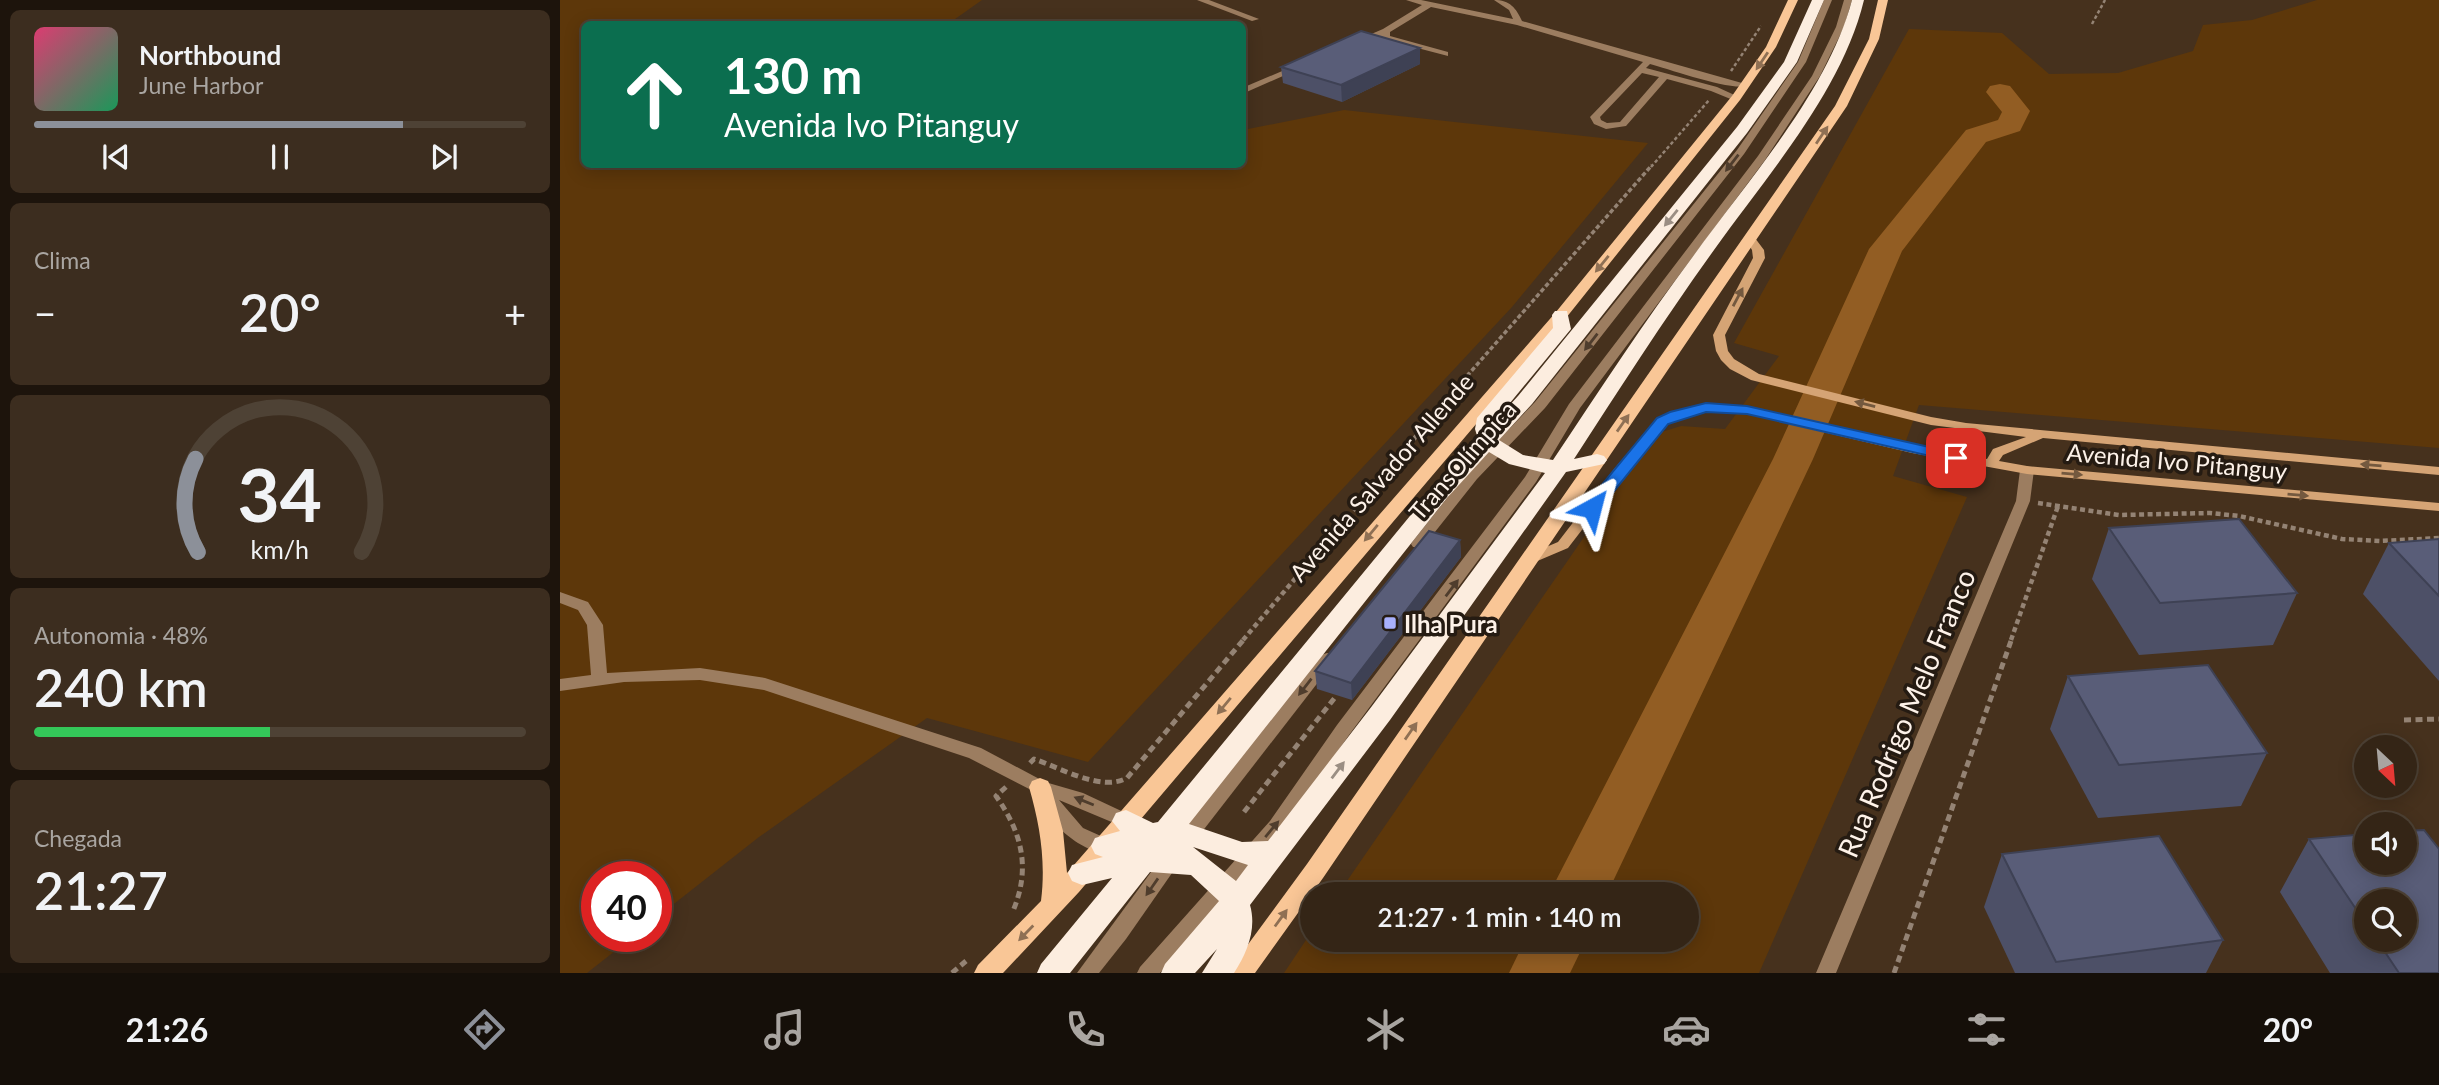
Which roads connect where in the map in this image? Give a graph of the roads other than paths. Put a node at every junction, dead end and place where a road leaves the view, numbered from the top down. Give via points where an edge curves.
1 (1201, 0) edge
2 (1410, 0) edge
3 (1498, 0) edge
4 (1793, 0) edge
5 (1818, 0) edge
6 (1828, 0) edge
7 (1848, 0) edge
8 (1858, 0) edge
9 (1883, 0) edge
10 (1428, 5) junction
11 (1255, 19) dead end
12 (1519, 23) junction
13 (1385, 31) junction
14 (1350, 46) edge
15 (1445, 54) dead end
16 (1649, 60) junction
17 (1302, 66) edge
18 (1639, 69) junction
19 (1665, 76) junction
20 (1745, 85) junction
21 (1246, 89) edge
22 (1736, 98) junction
23 (1751, 240) junction
24 (1561, 315) junction
25 (2042, 436) junction
26 (1493, 445) junction
27 (1597, 460) junction
28 (1990, 464) junction
29 (1549, 467) junction
30 (2027, 470) junction
31 (2439, 471) edge
32 (2439, 508) edge
33 (1406, 559) edge
34 (1530, 559) junction
35 (560, 597) edge
36 (1340, 642) edge
37 (599, 679) junction
38 (560, 685) edge
39 (1040, 786) junction
40 (1163, 844) junction
41 (1105, 846) junction
42 (1277, 850) junction
43 (1248, 855) junction
44 (1082, 873) junction
45 (1229, 893) junction
46 (1052, 905) junction
47 (987, 973) edge
48 (1052, 973) edge
49 (1087, 973) edge
50 (1147, 973) edge
51 (1176, 973) edge
52 (1217, 973) edge
53 (1240, 973) edge
54 (1826, 973) edge

1 - 11 street
2 - 10 street
3 - 12 street via 1512,9
4 -> 20 main road, Avenida Salvador Allende via 1771,47
5 -> 26 highway, Avenida Salvador Allende via 1790,62 1742,130
6 -> 26 street, TransOlímpica via 1802,62 1741,152 1540,405
7 - 29 street via 1816,76 1769,148 1574,407
8 - 29 highway via 1839,57 1809,107
23 -> 9 main road via 1841,106 1874,39
10 - 12 street
10 - 13 street
12 - 16 street
13 - 14 street
13 - 15 street via 1393,41
16 - 18 street
16 - 20 street
17 - 21 street
18 - 19 street
18 - 19 street via 1595,117 1597,122 1623,124
19 - 22 street
20 - 22 main road, Avenida Salvador Allende
22 -> 24 main road, Avenida Salvador Allende
25 -> 23 street, Avenida Ivo Pitanguy via 1931,421 1755,377 1730,364 1719,347 1719,335 1759,258
27 -> 23 main road
24 - 26 highway via 1562,329 1485,420 1485,432
24 -> 40 main road, Avenida Salvador Allende
25 - 28 street via 1998,452
31 -> 25 street, Avenida Ivo Pitanguy
26 - 29 highway via 1513,460
26 - 33 street, TransOlímpica
26 - 40 highway, Avenida Salvador Allende via 1440,493
27 - 29 highway
27 - 34 main road
28 - 30 street, Avenida Ivo Pitanguy
28 - 34 street, Avenida Ivo Pitanguy via 1737,409 1695,409 1663,421 1563,545
42 -> 29 highway via 1405,681
43 -> 29 street via 1276,826 1343,730
30 -> 32 street, Avenida Ivo Pitanguy
30 - 54 street, Rua Rodrigo Melo Franco via 2023,501
53 -> 34 main road
35 - 37 street via 583,606 595,625
36 -> 40 street
37 - 38 street
37 - 39 street via 700,674 765,684 975,753
40 -> 39 street via 1077,798
39 - 41 street via 1070,829
39 - 46 main road via 1054,839 1057,876
40 - 41 highway
40 - 43 highway
40 - 44 highway
40 - 45 highway
40 - 48 highway, Avenida Salvador Allende
40 -> 49 street via 1119,933
41 - 44 main road
42 - 43 highway
42 - 45 highway
43 - 45 street
44 - 46 main road
45 - 50 street
45 - 51 highway via 1207,939
45 - 52 highway via 1237,933
46 -> 47 main road

